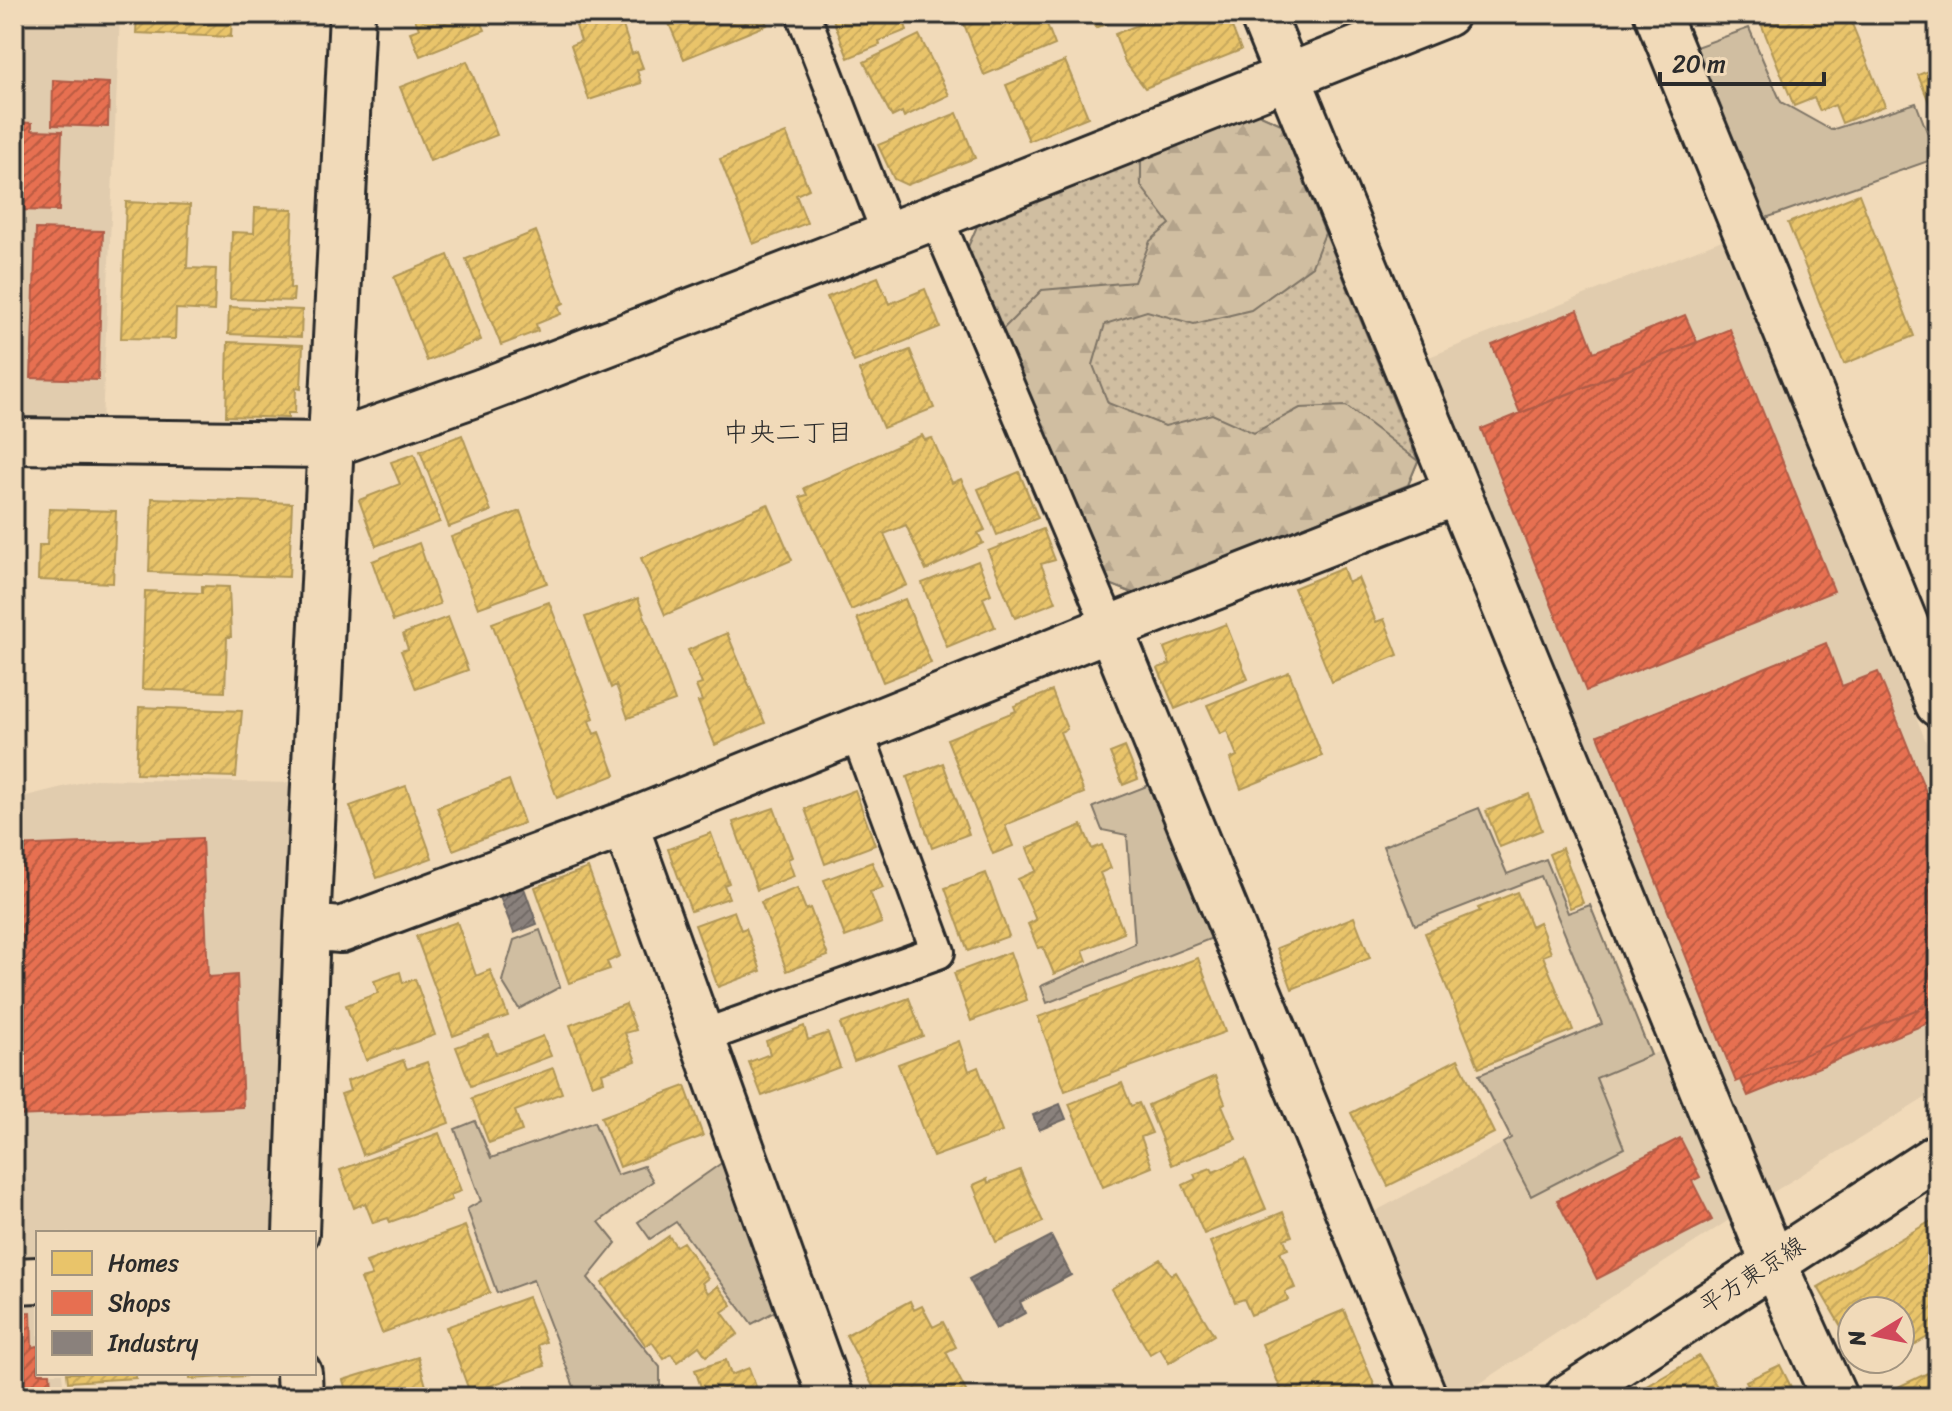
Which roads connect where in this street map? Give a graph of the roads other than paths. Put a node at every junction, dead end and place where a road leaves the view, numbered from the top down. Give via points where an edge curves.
1 (352, 14) edge
2 (803, 14) edge
3 (1262, 14) edge
4 (1446, 14) edge
5 (1657, 14) edge
6 (1288, 77) junction
7 (936, 217) junction
8 (889, 235) junction
9 (14, 441) edge
10 (330, 445) junction
11 (1458, 492) junction
12 (1110, 628) junction
13 (1938, 704) edge
14 (856, 730) junction
15 (625, 824) junction
16 (307, 927) junction
17 (701, 1037) junction
18 (1938, 1156) edge
19 (296, 1231) edge
20 (1773, 1262) junction
21 (36, 1280) edge
22 (14, 1281) edge
23 (299, 1375) edge
24 (300, 1397) edge
25 (831, 1397) edge
26 (1424, 1397) edge
27 (1568, 1397) edge
28 (1834, 1397) edge

1 - 10 street
2 - 8 lane
3 - 6 street
4 - 6 street
5 - 13 street
6 - 7 street
6 - 11 street
7 - 8 street
7 - 12 lane
8 - 10 street
9 - 10 street
10 - 16 street
11 - 12 street
11 - 20 street
12 - 14 street
12 - 26 street
14 - 15 street
14 - 17 lane via 938,952
15 - 16 street via 341,930
15 - 17 street
16 - 19 street
17 - 25 street
18 - 20 street, 平方東京線
20 - 27 street, 平方東京線
20 - 28 street
21 - 22 street
23 - 24 street

